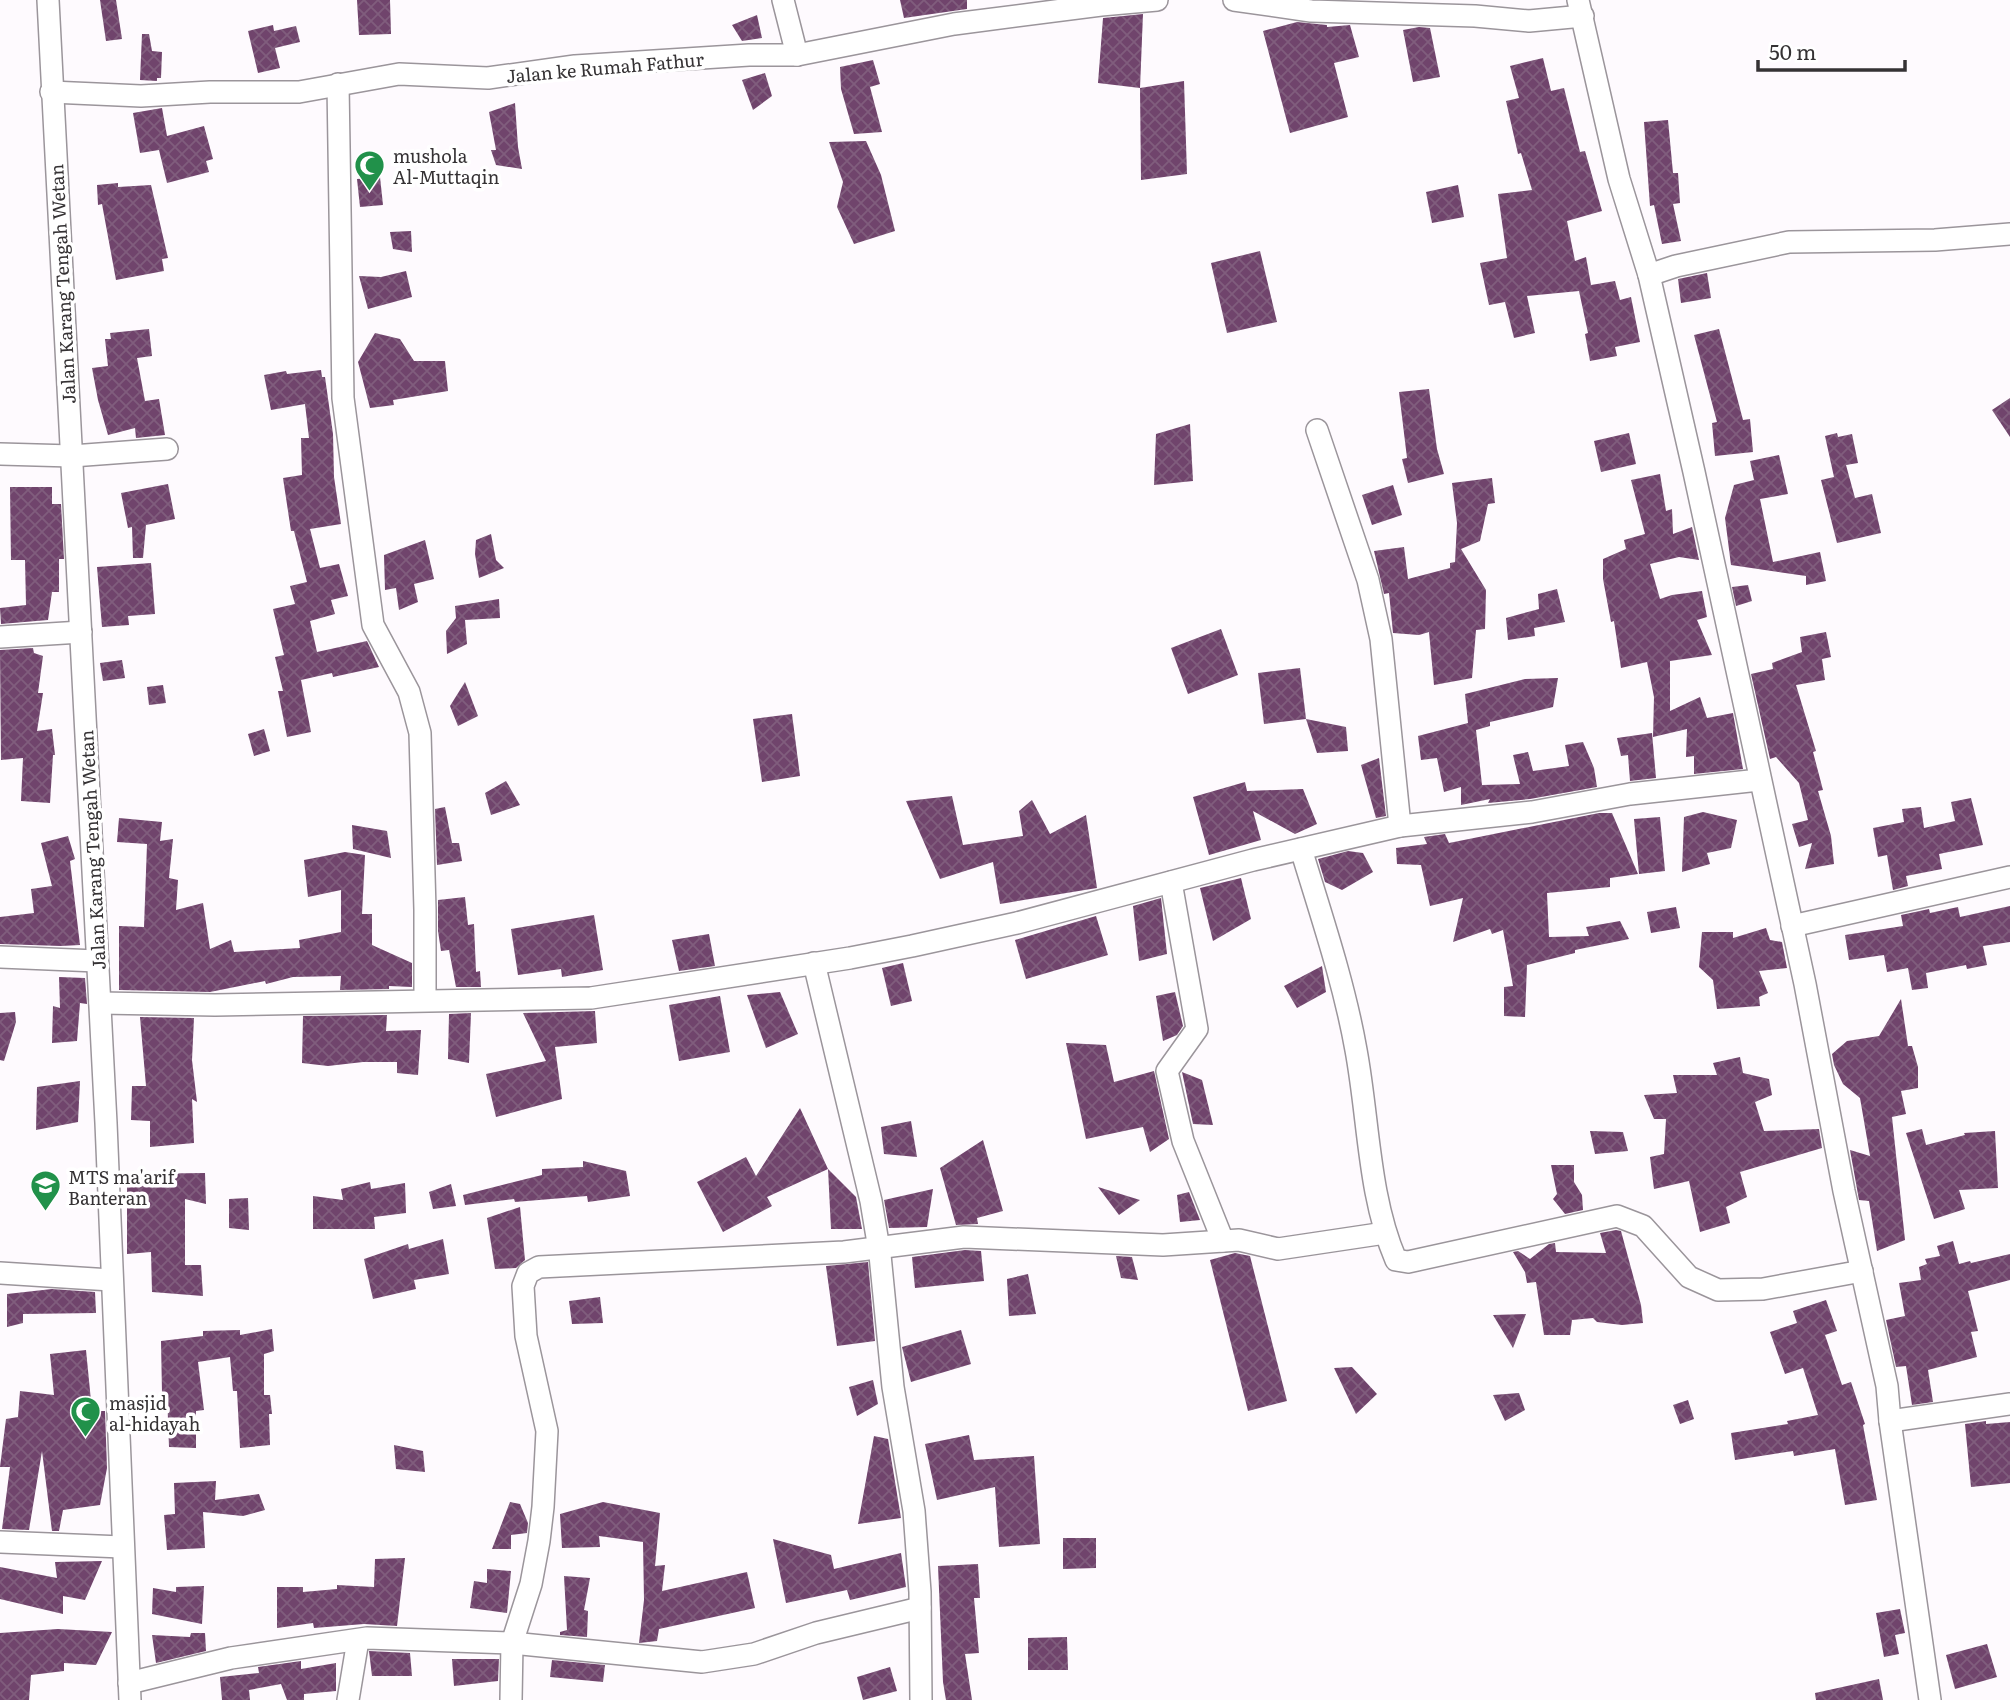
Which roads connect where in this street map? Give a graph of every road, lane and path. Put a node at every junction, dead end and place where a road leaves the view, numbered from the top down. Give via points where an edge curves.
1 (48, 0) edge
2 (783, 0) edge
3 (1157, 0) edge
4 (1234, 0) edge
5 (1581, 8) edge
6 (797, 55) junction
7 (338, 84) junction
8 (51, 92) junction
9 (2010, 234) edge
10 (1649, 275) junction
11 (1317, 430) dead end
12 (167, 449) dead end
13 (0, 454) edge
14 (72, 456) junction
15 (81, 632) junction
16 (0, 637) edge
17 (1759, 780) junction
18 (1400, 826) junction
19 (1301, 849) junction
20 (2010, 877) edge
21 (1171, 882) junction
22 (1792, 926) junction
23 (0, 957) edge
24 (97, 961) junction
25 (814, 963) junction
26 (425, 1000) junction
27 (100, 1003) junction
28 (1385, 1233) junction
29 (1223, 1241) junction
30 (879, 1248) junction
31 (1862, 1271) junction
32 (0, 1273) edge
33 (111, 1280) junction
34 (2010, 1404) edge
35 (1890, 1421) junction
36 (0, 1542) edge
37 (122, 1547) junction
38 (920, 1608) junction
39 (358, 1640) junction
40 (512, 1643) junction
41 (129, 1691) edge
42 (348, 1700) edge
43 (511, 1700) edge
44 (921, 1700) edge
45 (1930, 1700) edge

1 - 8 street, Jalan Karang Tengah Wetan
2 - 6 street
3 - 6 street, Jalan ke Rumah Fathur via 954,24
4 - 5 street via 1311,11 1529,21
5 - 10 street via 1619,180
6 - 7 street, Jalan ke Rumah Fathur via 575,65 488,78 400,74
7 - 8 street, Jalan ke Rumah Fathur via 299,92 141,96
7 - 26 street via 343,398 373,625 409,692 419,733
8 - 14 street, Jalan Karang Tengah Wetan
9 - 10 street via 1789,242
10 - 17 street
11 - 18 street via 1368,580 1378,627
12 - 14 street
13 - 14 street
14 - 15 street, Jalan Karang Tengah Wetan
15 - 16 street
15 - 24 street, Jalan Karang Tengah Wetan
17 - 18 street
17 - 22 street
18 - 19 street
19 - 21 street
19 - 28 street via 1356,1050
20 - 22 street
21 - 25 street via 1017,923
21 - 29 street via 1197,1029 1167,1071 1183,1141
22 - 31 street
23 - 24 street
24 - 27 street, Jalan Karang Tengah Wetan
25 - 26 street via 591,998
25 - 30 street
26 - 27 street
27 - 33 street, Jalan Karang Tengah Wetan
28 - 29 street via 1278,1249
28 - 31 street via 1396,1260 1408,1262 1617,1216 1643,1226 1689,1277 1718,1290 1763,1289
29 - 30 street via 1163,1245 964,1237
30 - 38 street via 893,1387 914,1511
30 - 40 street via 539,1267 528,1273 523,1286 526,1336 547,1432 539,1541
31 - 35 street
32 - 33 street
33 - 37 street, Jalan Karang Tengah Wetan
34 - 35 street
35 - 45 street
36 - 37 street
37 - 41 street, Jalan Karang Tengah Wetan
38 - 40 street via 816,1633 754,1654 702,1662
38 - 44 street
39 - 40 street
39 - 41 street via 231,1658
39 - 42 street
40 - 43 street

